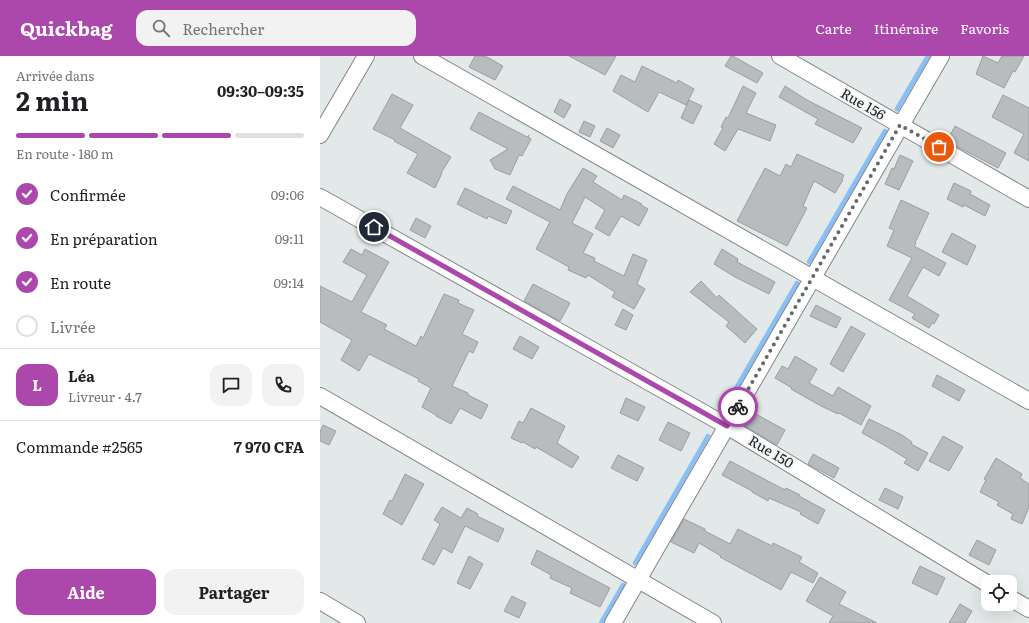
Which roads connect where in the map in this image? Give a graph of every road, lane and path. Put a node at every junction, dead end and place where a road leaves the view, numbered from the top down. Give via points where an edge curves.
1 (366, 56) edge
2 (422, 56) edge
3 (780, 56) edge
4 (941, 56) edge
5 (900, 125) junction
6 (320, 135) edge
7 (320, 197) edge
8 (1029, 199) edge
9 (812, 278) junction
10 (320, 396) edge
11 (1029, 401) edge
12 (727, 426) junction
13 (638, 580) junction
14 (981, 580) edge
15 (320, 601) edge
16 (1017, 602) edge
17 (1029, 609) edge
18 (357, 623) edge
19 (613, 623) edge
20 (713, 623) edge

1 - 6 street
2 - 9 street
3 - 5 street, Rue 156
4 - 5 street
5 - 8 street, Rue 156
5 - 9 street
7 - 12 street, Rue 150
9 - 11 street
9 - 12 street
10 - 13 street
12 - 13 street
12 - 14 street, Rue 150
13 - 19 street
13 - 20 street
15 - 18 street
16 - 17 street

